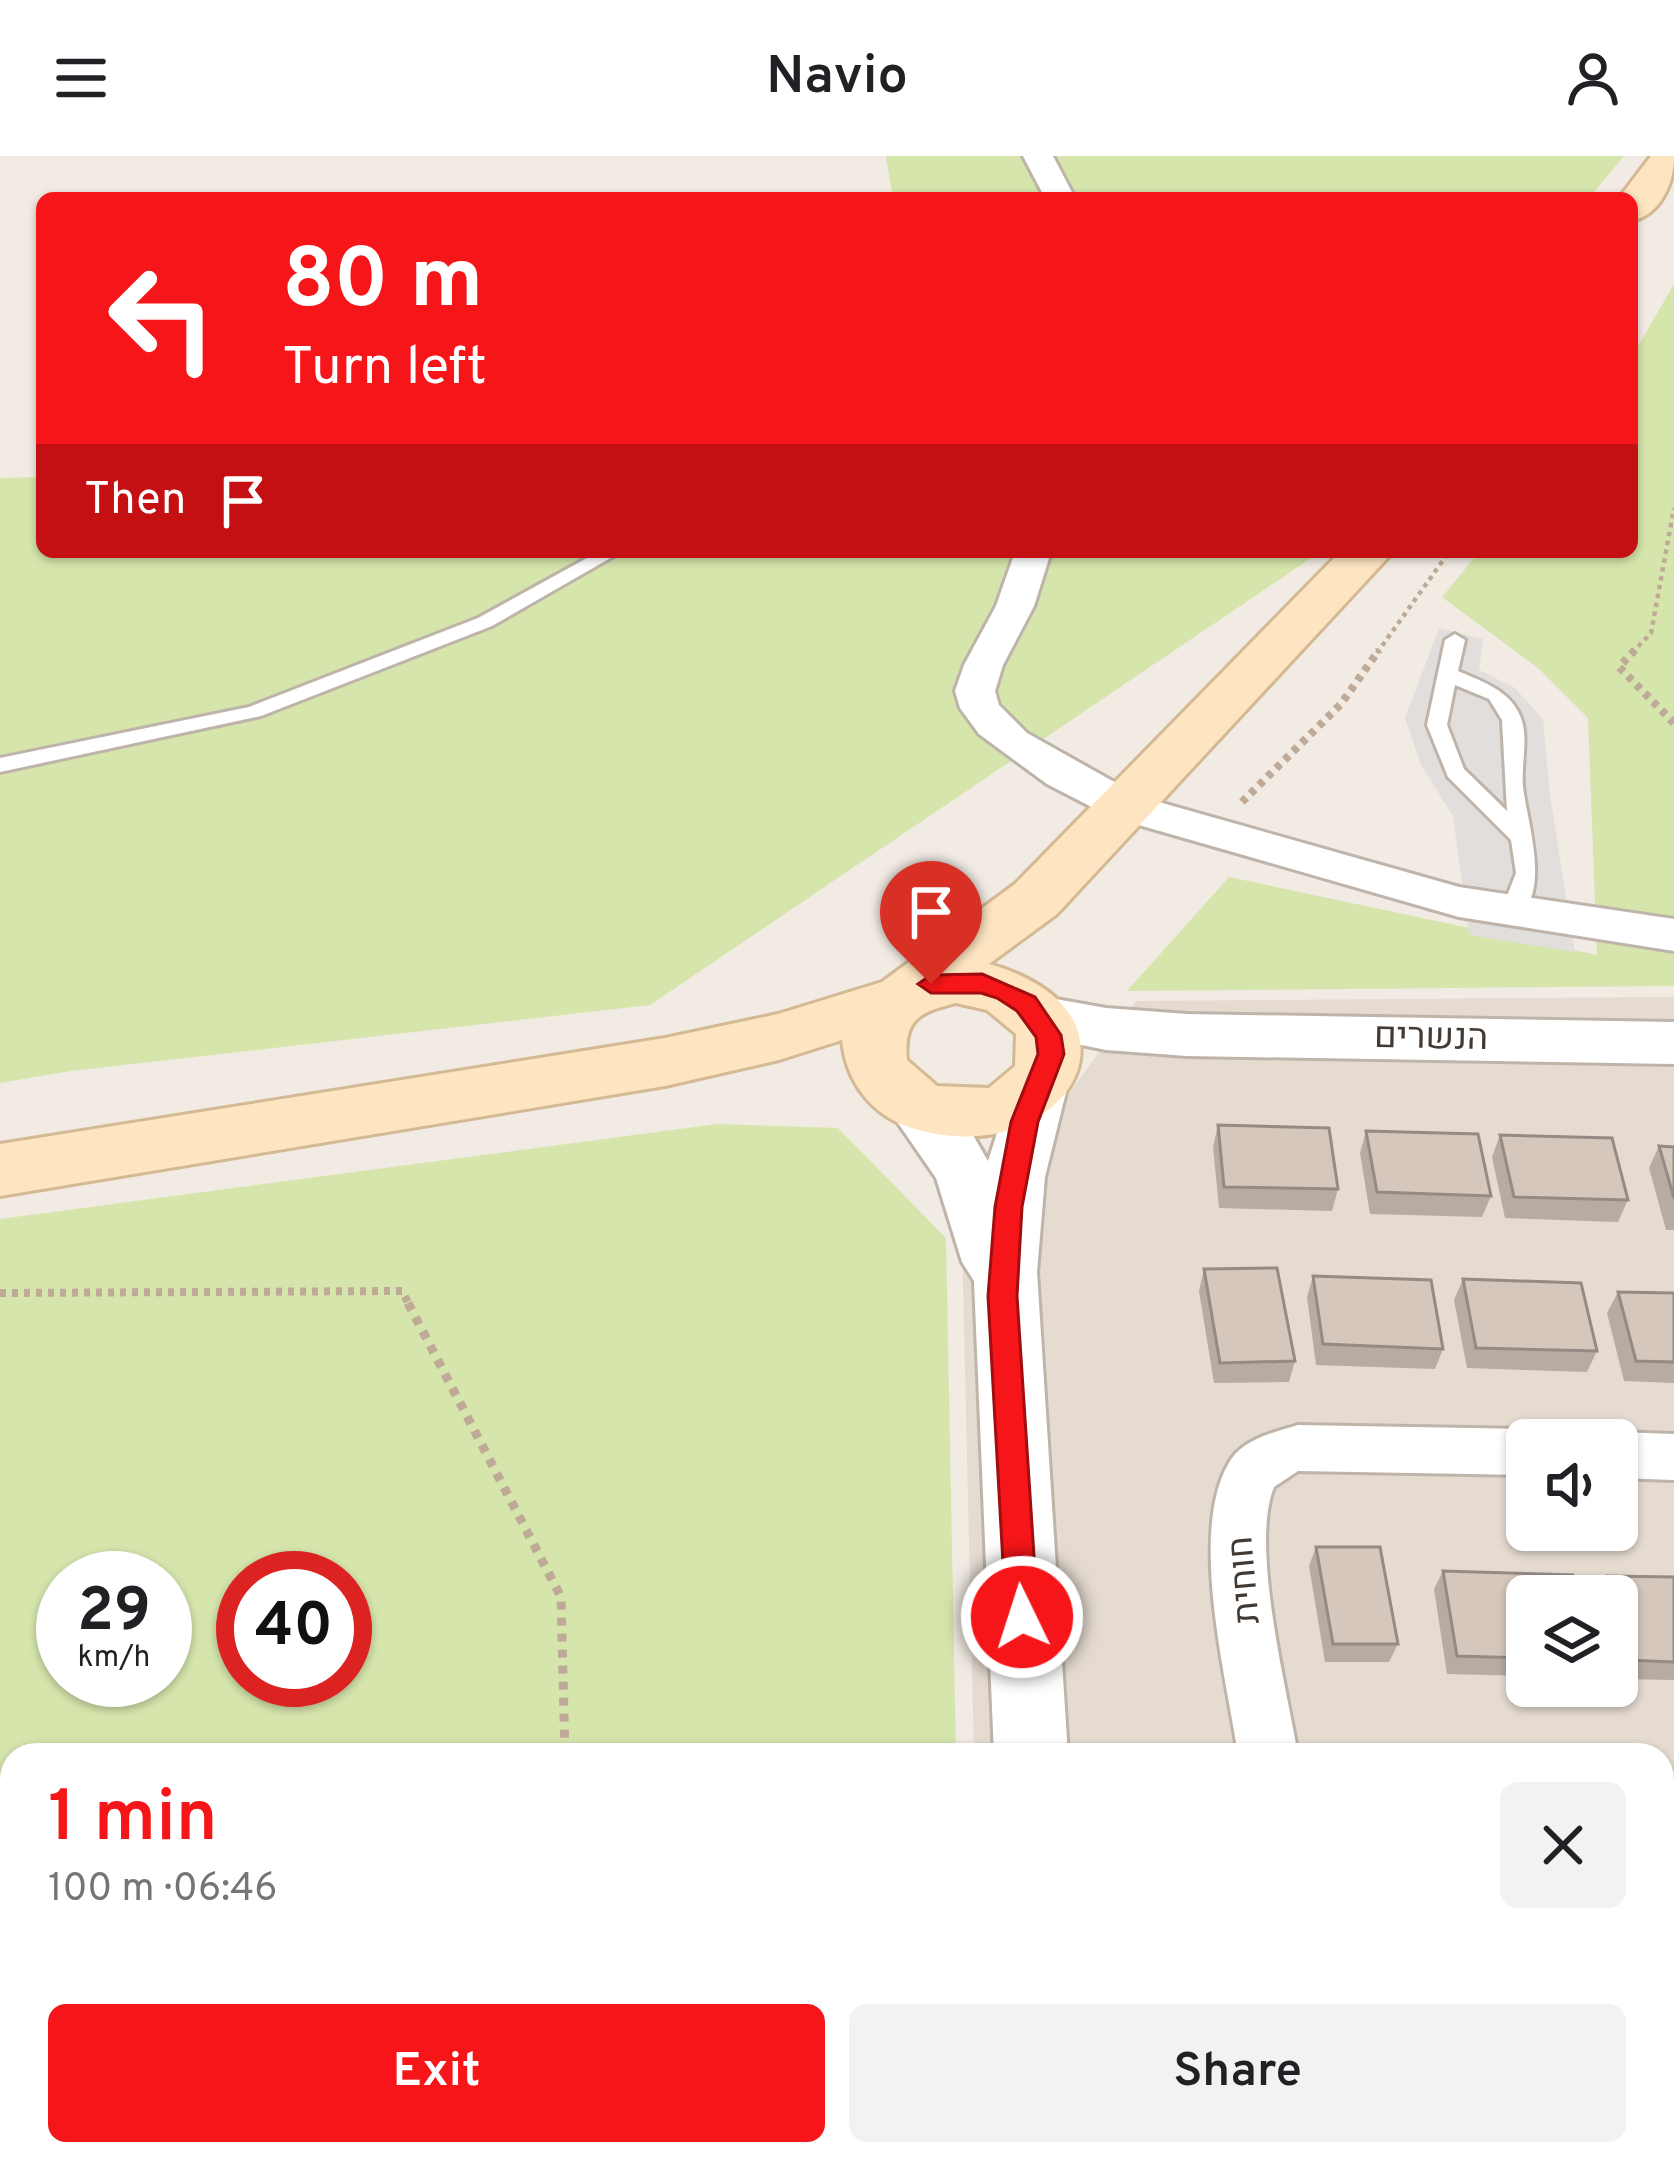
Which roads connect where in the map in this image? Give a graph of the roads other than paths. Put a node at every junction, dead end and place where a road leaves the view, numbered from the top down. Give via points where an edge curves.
1 (1038, 156) edge
2 (1672, 156) edge
3 (1057, 192) edge
4 (1638, 201) edge
5 (601, 558) edge
6 (1031, 558) edge
7 (1362, 558) edge
8 (1455, 640) dead end
9 (1448, 674) junction
10 (0, 765) edge
11 (1126, 807) junction
12 (1521, 837) junction
13 (1060, 874) junction
14 (1513, 909) junction
15 (1674, 935) edge
16 (900, 997) junction
17 (1674, 1043) edge
18 (1038, 1045) junction
19 (664, 1062) junction
20 (900, 1094) junction
21 (0, 1170) edge
22 (1002, 1296) junction
23 (1506, 1452) edge
24 (1638, 1456) edge
25 (1674, 1457) edge
26 (1029, 1743) edge
27 (1266, 1743) edge

1 - 3 street
2 - 4 main road
5 - 10 lane via 485,622 254,712
6 - 11 street via 975,687 978,712 1042,761
7 - 11 main road
8 - 9 lane
9 - 12 lane via 1437,725 1455,772
9 - 12 lane via 1496,695 1513,720
11 - 13 main road
11 - 14 street via 1381,882
12 - 14 lane via 1527,873
13 - 16 main road via 985,940
13 - 18 main road via 1026,948
14 - 15 street
16 - 18 main road via 931,984 982,984
16 - 19 main road via 778,1037
16 - 20 main road via 870,1040 872,1061
17 - 18 street, הנשרים via 1187,1035 1113,1047
18 - 20 main road via 999,1111 971,1116
18 - 22 street
19 - 20 main road via 771,1060
19 - 21 main road
20 - 22 street via 950,1145 973,1185
22 - 26 street
23 - 27 street, חוחית via 1298,1448 1265,1460 1248,1478 1238,1540
24 - 25 street

